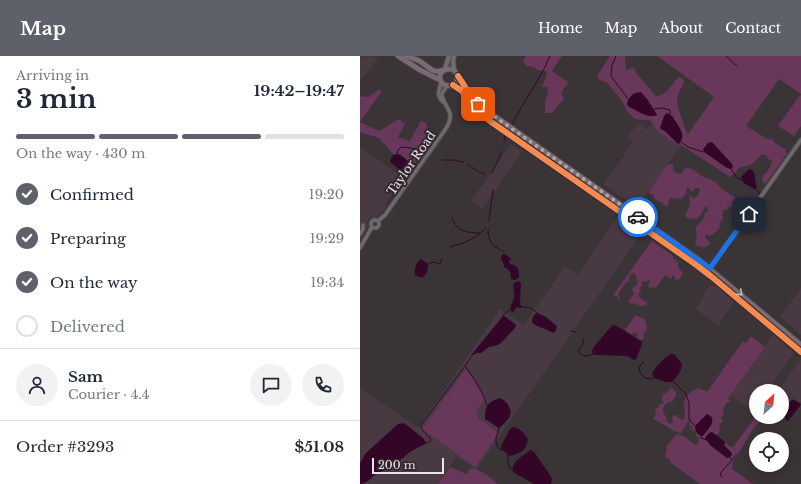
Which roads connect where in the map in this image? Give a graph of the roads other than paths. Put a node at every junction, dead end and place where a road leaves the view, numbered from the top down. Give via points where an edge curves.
1 (398, 56) edge
2 (406, 56) edge
3 (449, 56) edge
4 (454, 56) edge
5 (444, 70) junction
6 (454, 70) junction
7 (458, 76) junction
8 (440, 80) junction
9 (453, 85) junction
10 (447, 86) junction
11 (450, 111) junction
12 (801, 141) edge
13 (801, 147) edge
14 (796, 148) junction
15 (363, 224) dead end
16 (360, 234) edge
17 (360, 248) edge
18 (710, 268) junction
19 (706, 273) junction
20 (801, 344) edge
21 (801, 352) edge

1 - 8 highway
2 - 5 highway via 420,61 433,71
3 - 5 main road
4 - 6 main road
5 - 6 highway
5 - 8 highway via 440,74
6 - 7 highway
7 - 9 highway
7 - 18 highway via 471,96 488,112
8 - 10 highway
8 - 11 street via 439,96
9 - 10 highway
9 - 19 highway via 462,91 470,106 477,112
10 - 11 street via 442,96
11 - 17 street, Taylor Road via 447,127 378,221 379,225 372,227
12 - 14 street
13 - 14 street
14 - 18 street
15 - 16 street
18 - 19 street
18 -> 20 highway
19 - 21 highway

